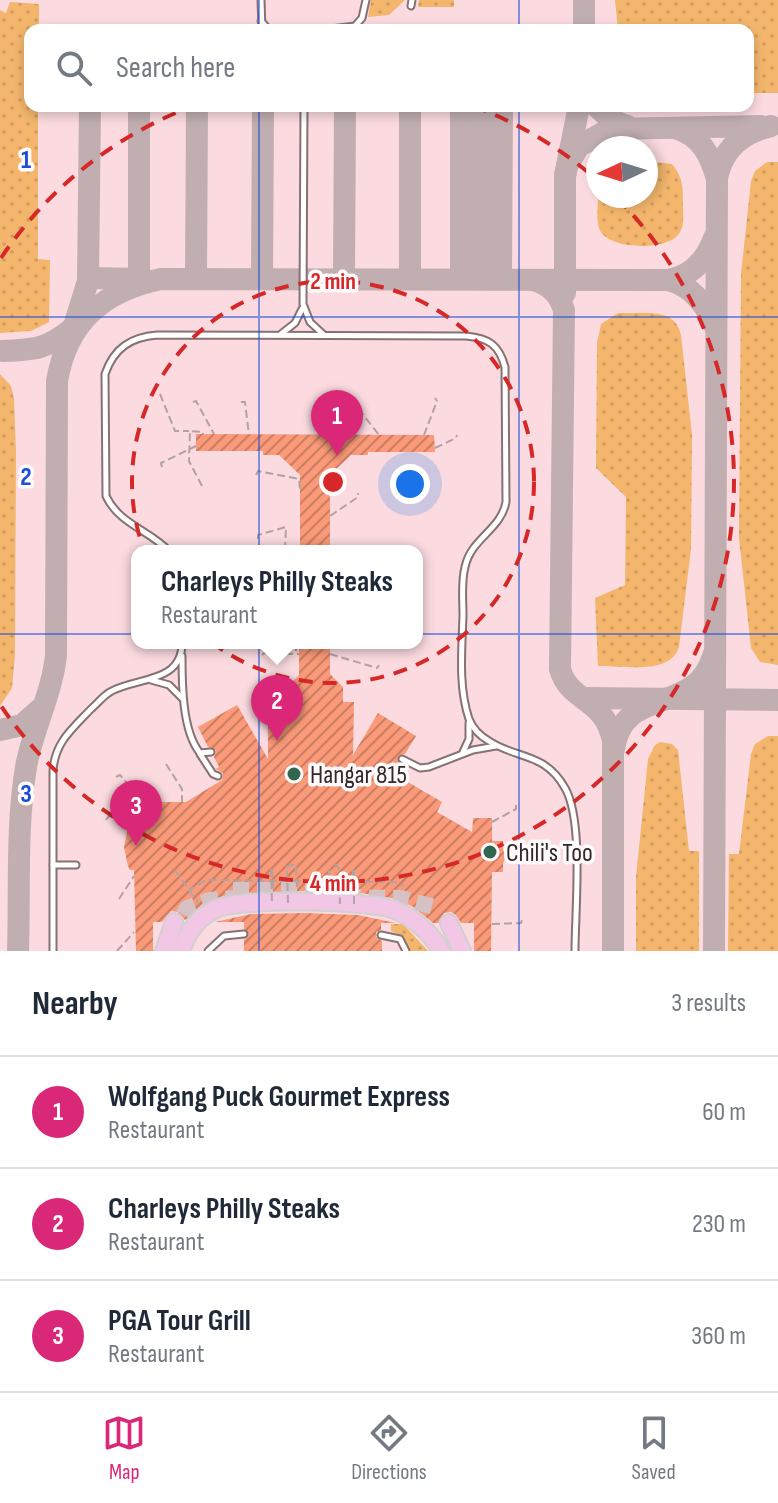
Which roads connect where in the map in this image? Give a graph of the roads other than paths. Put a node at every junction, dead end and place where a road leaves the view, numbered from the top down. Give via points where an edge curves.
1 (261, 0) edge
2 (366, 0) edge
3 (260, 20) junction
4 (261, 24) edge
5 (264, 24) edge
6 (357, 24) edge
7 (304, 112) edge
8 (303, 304) junction
9 (278, 335) junction
10 (324, 335) junction
11 (163, 545) edge
12 (182, 651) joint
13 (146, 681) junction
14 (185, 702) junction
15 (468, 714) junction
16 (497, 746) junction
17 (211, 752) dead end
18 (200, 753) junction
19 (462, 754) junction
20 (402, 759) dead end
21 (218, 776) dead end
22 (53, 865) junction
23 (76, 865) dead end
24 (174, 922) tunnel mouth
25 (449, 923) dead end
26 (244, 934) dead end
27 (381, 935) dead end
28 (53, 951) edge
29 (164, 951) edge
30 (181, 951) edge
31 (208, 951) edge
32 (406, 951) edge
33 (441, 951) edge
34 (462, 951) edge
35 (575, 951) edge

1 - 3 lane
2 - 6 lane
3 - 4 lane
3 - 5 lane
7 - 8 lane
8 - 9 lane via 295,323
8 - 10 lane via 310,322
9 - 10 lane
9 - 11 lane via 142,336 124,345 109,362 104,386 106,496 122,518
10 - 15 lane via 478,337 490,341 502,356 506,502 499,521 474,545 464,567 462,672
12 - 13 lane via 170,670
12 - 14 lane
13 - 14 lane via 169,685
13 - 22 lane via 110,692 61,741 54,761
14 - 18 lane via 190,737
15 - 16 lane via 474,729
15 - 19 lane
16 - 19 lane
16 - 35 lane via 546,766 566,789 573,807
17 - 18 lane
18 - 21 lane
19 - 20 lane via 424,768
22 - 23 lane
22 - 28 lane
24 - 29 main road
25 - 34 main road
26 - 31 lane via 224,936
27 - 32 lane via 400,939
30 - 33 main road via 202,918 232,904 282,896 349,899 390,909 416,923

